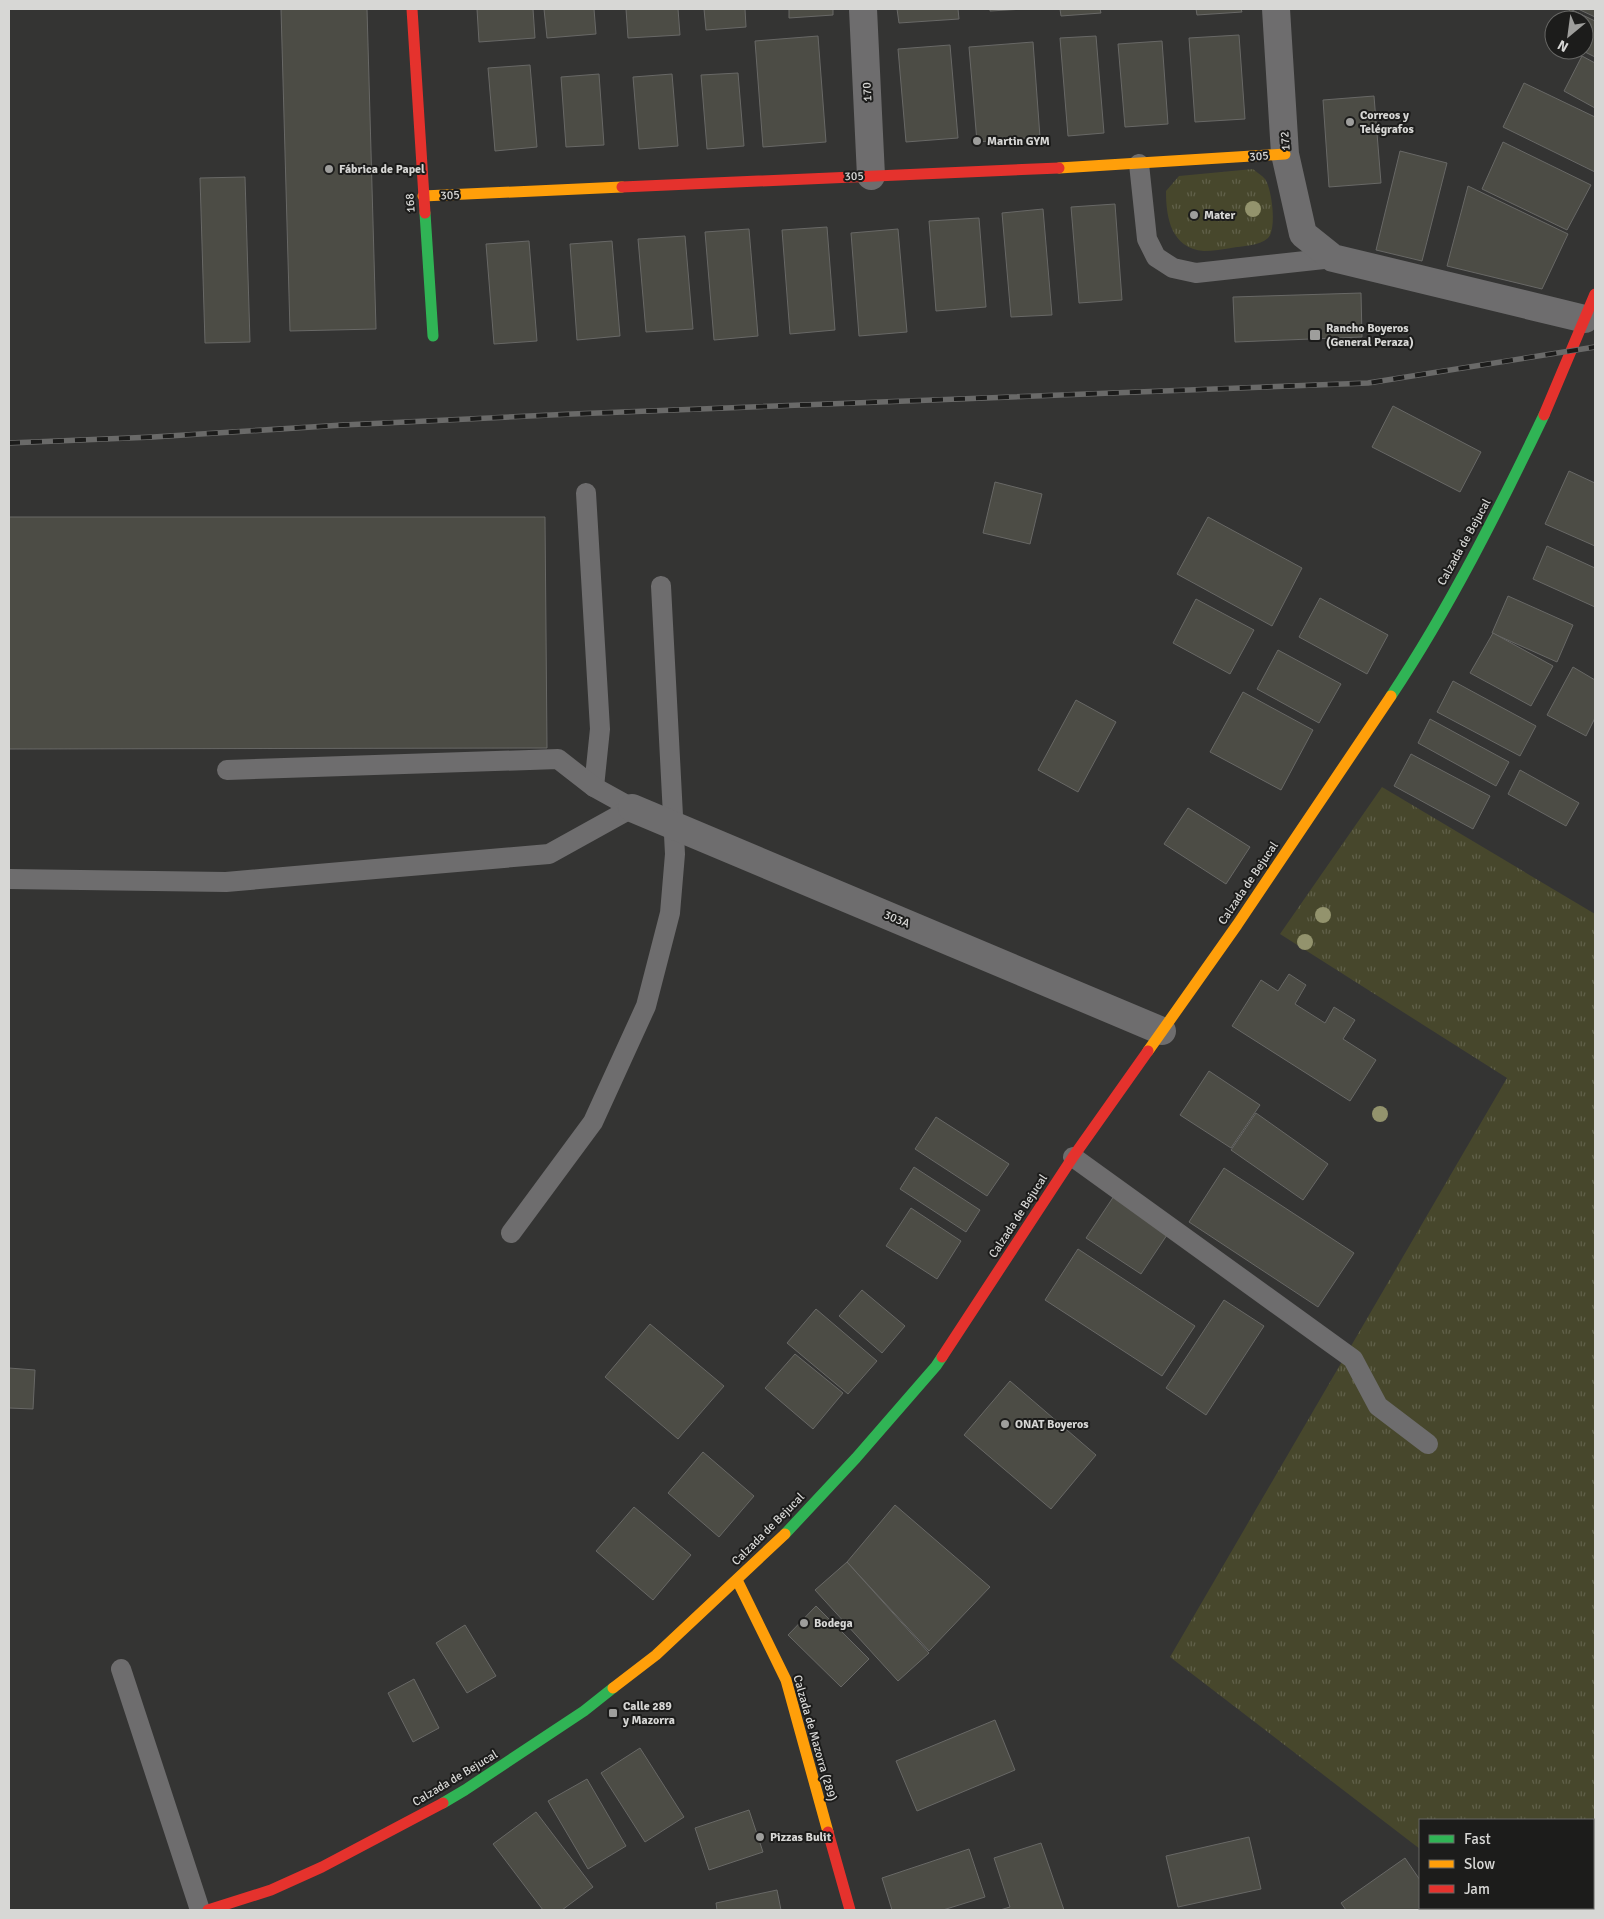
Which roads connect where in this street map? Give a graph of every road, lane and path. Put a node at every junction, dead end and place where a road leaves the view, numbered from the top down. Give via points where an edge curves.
1 (412, 9) edge
2 (863, 9) edge
3 (1276, 9) edge
4 (1285, 154) junction
5 (1139, 164) junction
6 (872, 176) junction
7 (423, 196) junction
8 (1332, 258) junction
9 (1595, 294) edge
10 (1585, 319) junction
11 (433, 336) dead end
12 (586, 493) dead end
13 (661, 586) dead end
14 (227, 770) dead end
15 (594, 787) junction
16 (632, 808) junction
17 (673, 826) junction
18 (9, 879) edge
19 (1162, 1031) junction
20 (1073, 1158) junction
21 (512, 1233) dead end
22 (1428, 1444) dead end
23 (737, 1580) junction
24 (121, 1669) dead end
25 (200, 1910) edge
26 (208, 1910) edge
27 (850, 1910) edge

1 - 7 main road, 168
2 - 6 street, 170
3 - 4 street, 172
4 - 5 main road, 305
4 - 8 street, 172 via 1303,234
5 - 6 main road, 305
5 - 8 lane via 1147,239 1156,257 1173,268 1196,273
6 - 7 main road, 305
7 - 11 main road, 168
8 - 10 street
9 - 10 main road, Calzada de Bejucal
10 - 19 main road, Calzada de Bejucal via 1553,397 1508,491 1438,618 1397,686 1237,926
12 - 15 lane via 600,729
13 - 17 lane
14 - 15 lane via 558,759
15 - 16 lane
16 - 17 street, 303A
16 - 18 lane via 549,854 226,882
17 - 19 street, 303A
17 - 21 lane via 675,854 670,912 646,1006 593,1122
19 - 20 main road, Calzada de Bejucal
20 - 22 lane via 1353,1359 1378,1406
20 - 23 main road, Calzada de Bejucal via 936,1366 783,1537
23 - 26 main road, Calzada de Bejucal via 656,1655 601,1698 465,1790 322,1867 271,1890
23 - 27 main road, Calzada de Mazorra (289) via 786,1680
24 - 25 lane

